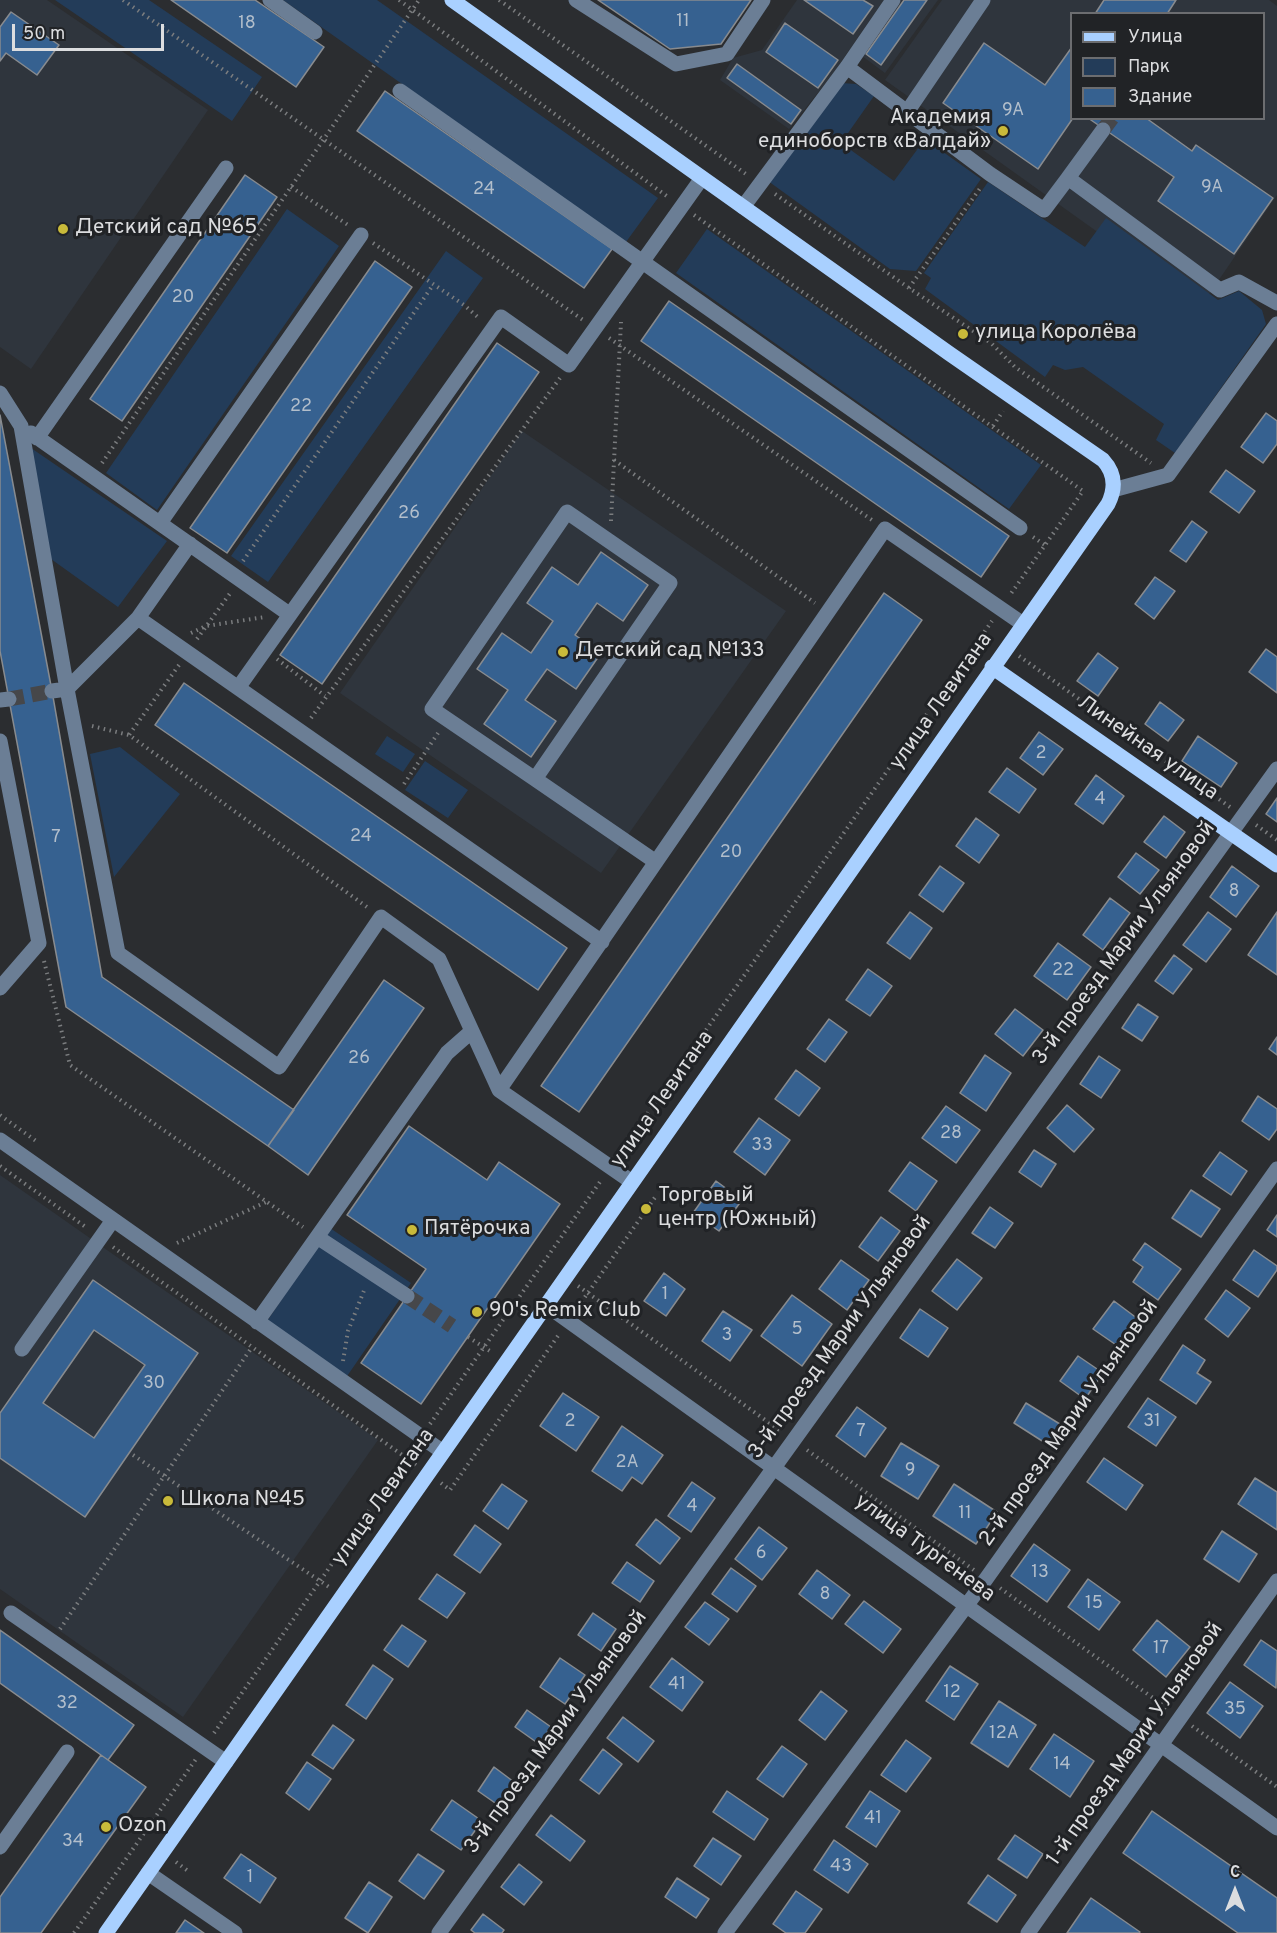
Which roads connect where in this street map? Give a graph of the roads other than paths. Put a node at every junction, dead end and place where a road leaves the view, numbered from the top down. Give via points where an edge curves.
1 (270, 0) edge
2 (453, 0) edge
3 (576, 0) edge
4 (763, 0) edge
5 (893, 0) edge
6 (983, 0) edge
7 (315, 32) dead end
8 (847, 68) junction
9 (400, 91) dead end
10 (907, 112) junction
11 (1103, 130) tunnel mouth
12 (226, 168) dead end
13 (702, 178) junction
14 (1068, 178) junction
15 (743, 207) junction
16 (361, 235) road end
17 (643, 261) junction
18 (1277, 303) edge
19 (1277, 324) edge
20 (0, 393) edge
21 (21, 426) junction
22 (37, 438) junction
23 (1113, 490) junction
24 (160, 523) junction
25 (1020, 528) dead end
26 (190, 544) junction
27 (290, 614) junction
28 (138, 618) junction
29 (1023, 624) junction
30 (992, 667) junction
31 (238, 688) junction
32 (59, 690) junction
33 (0, 741) edge
34 (1277, 768) edge
35 (535, 779) junction
36 (1231, 833) junction
37 (656, 862) junction
38 (1277, 865) edge
39 (602, 942) junction
40 (0, 988) edge
41 (472, 1031) junction
42 (499, 1090) junction
43 (0, 1140) edge
44 (1277, 1169) edge
45 (632, 1182) junction
46 (113, 1220) junction
47 (316, 1237) junction
48 (407, 1296) tunnel mouth
49 (546, 1305) junction
50 (257, 1322) junction
51 (22, 1349) dead end
52 (443, 1452) junction
53 (774, 1467) junction
54 (1277, 1581) edge
55 (966, 1605) junction
56 (11, 1613) dead end
57 (1161, 1745) junction
58 (67, 1752) dead end
59 (226, 1762) junction
60 (1277, 1828) edge
61 (0, 1847) edge
62 (148, 1873) junction
63 (106, 1933) edge
64 (234, 1933) edge
65 (438, 1933) edge
66 (725, 1933) edge
67 (1028, 1933) edge

1 - 7 street
2 - 13 main road
3 - 4 street via 676,64 727,54
5 - 8 street
6 - 10 street
8 - 10 street
8 - 15 street
9 - 17 street
10 - 14 street via 1044,210
11 - 14 street
12 - 22 street
13 - 15 main road
13 - 17 street
14 - 18 street via 1220,290 1239,282
15 - 23 main road via 1103,459 1113,475
16 - 24 street
17 - 25 street
17 - 27 street via 569,365 501,317
19 - 23 street via 1168,475
20 - 21 street
21 - 22 street
21 - 32 street
22 - 24 street
23 - 29 main road, улица Левитана via 1108,504
24 - 26 street
26 - 27 street
26 - 28 street
27 - 31 street
28 - 31 street
28 - 32 street
29 - 30 main road, улица Левитана
29 - 37 street via 885,529
30 - 36 main road, Линейная улица
30 - 45 main road, улица Левитана
31 - 39 street
32 - 41 street via 73,721 117,953 279,1067 381,917 439,958
33 - 40 street via 39,943
34 - 36 street, 3-й проезд Марии Ульяновой
35 - 35 street via 432,709 567,512 670,583
35 - 37 street
36 - 38 main road, Линейная улица
36 - 53 street, 3-й проезд Марии Ульяновой
37 - 39 street
39 - 42 street
41 - 42 street
41 - 47 street via 447,1053
42 - 45 street
43 - 46 street
44 - 55 street, 2-й проезд Марии Ульяновой
45 - 49 main road, улица Левитана
46 - 50 street
46 - 51 street
47 - 48 street
47 - 50 street
49 - 52 main road, улица Левитана
49 - 53 street, улица Тургенева
50 - 52 street
52 - 59 main road, улица Левитана
53 - 55 street, улица Тургенева
53 - 65 street, 3-й проезд Марии Ульяновой
54 - 57 street, 1-й проезд Марии Ульяновой
55 - 57 street, улица Тургенева
55 - 66 street, 2-й проезд Марии Ульяновой
56 - 59 street
57 - 60 street, улица Тургенева
57 - 67 street, 1-й проезд Марии Ульяновой
58 - 61 street
59 - 62 main road, улица Левитана
62 - 63 main road, улица Левитана
62 - 64 street

